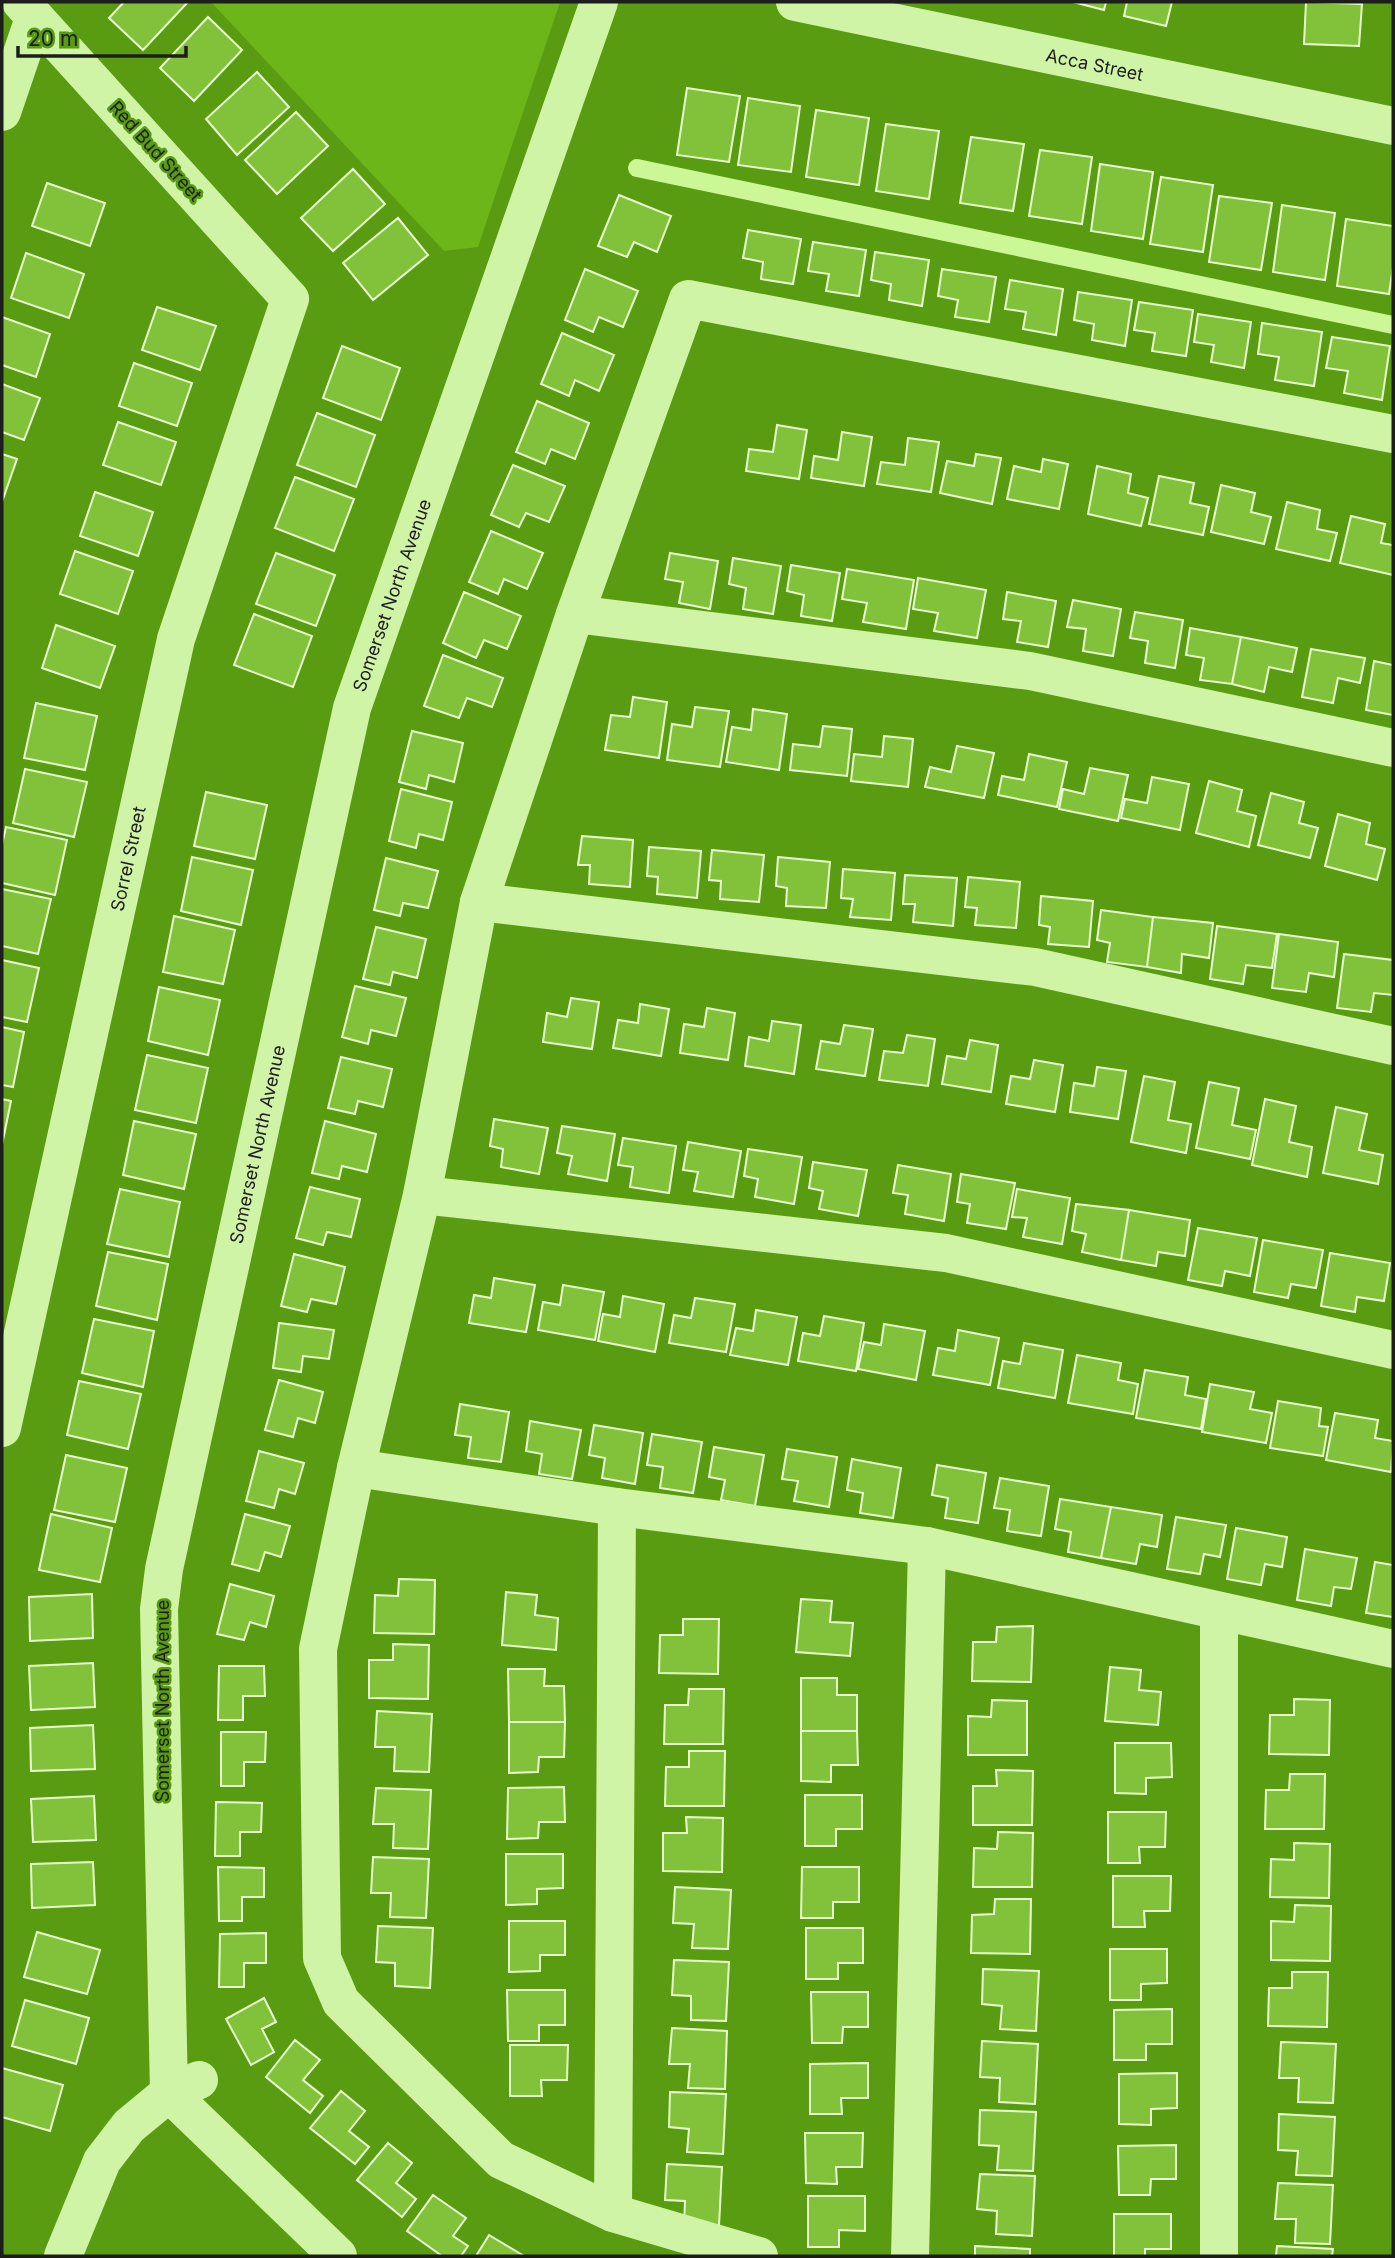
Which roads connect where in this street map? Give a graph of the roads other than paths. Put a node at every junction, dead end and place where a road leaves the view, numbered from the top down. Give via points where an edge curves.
1 (599, 2) edge
2 (795, 2) edge
3 (28, 10) edge
4 (2, 113) edge
5 (1393, 127) edge
6 (290, 299) joint
7 (1393, 434) edge
8 (575, 614) junction
9 (1393, 748) edge
10 (479, 902) junction
11 (1393, 1046) edge
12 (422, 1195) junction
13 (1393, 1350) edge
14 (2, 1428) edge
15 (356, 1468) junction
16 (617, 1507) junction
17 (927, 1546) junction
18 (1219, 1611) junction
19 (1393, 1649) edge
20 (184, 2087) junction
21 (613, 2213) junction
22 (63, 2256) edge
23 (338, 2256) edge
24 (759, 2256) edge
25 (911, 2256) edge
26 (1219, 2256) edge

1 - 20 street, Somerset North Avenue via 352,708 164,1569 159,1609
2 - 5 street, Acca Street
3 - 4 street
3 - 6 street, Red Bud Street
6 - 14 street, Sorrel Street via 176,639
7 - 8 street via 688,299
8 - 9 street via 1030,671
8 - 10 street
10 - 11 street via 1034,967
10 - 12 street
12 - 13 street via 946,1252
12 - 15 street
15 - 16 street
15 - 21 street via 318,1649 322,1958 341,2002 500,2160
16 - 17 street
16 - 21 street
17 - 18 street
17 - 25 street
18 - 19 street
18 - 26 street
20 - 22 street via 129,2126 102,2161
20 - 23 street
21 - 24 street

